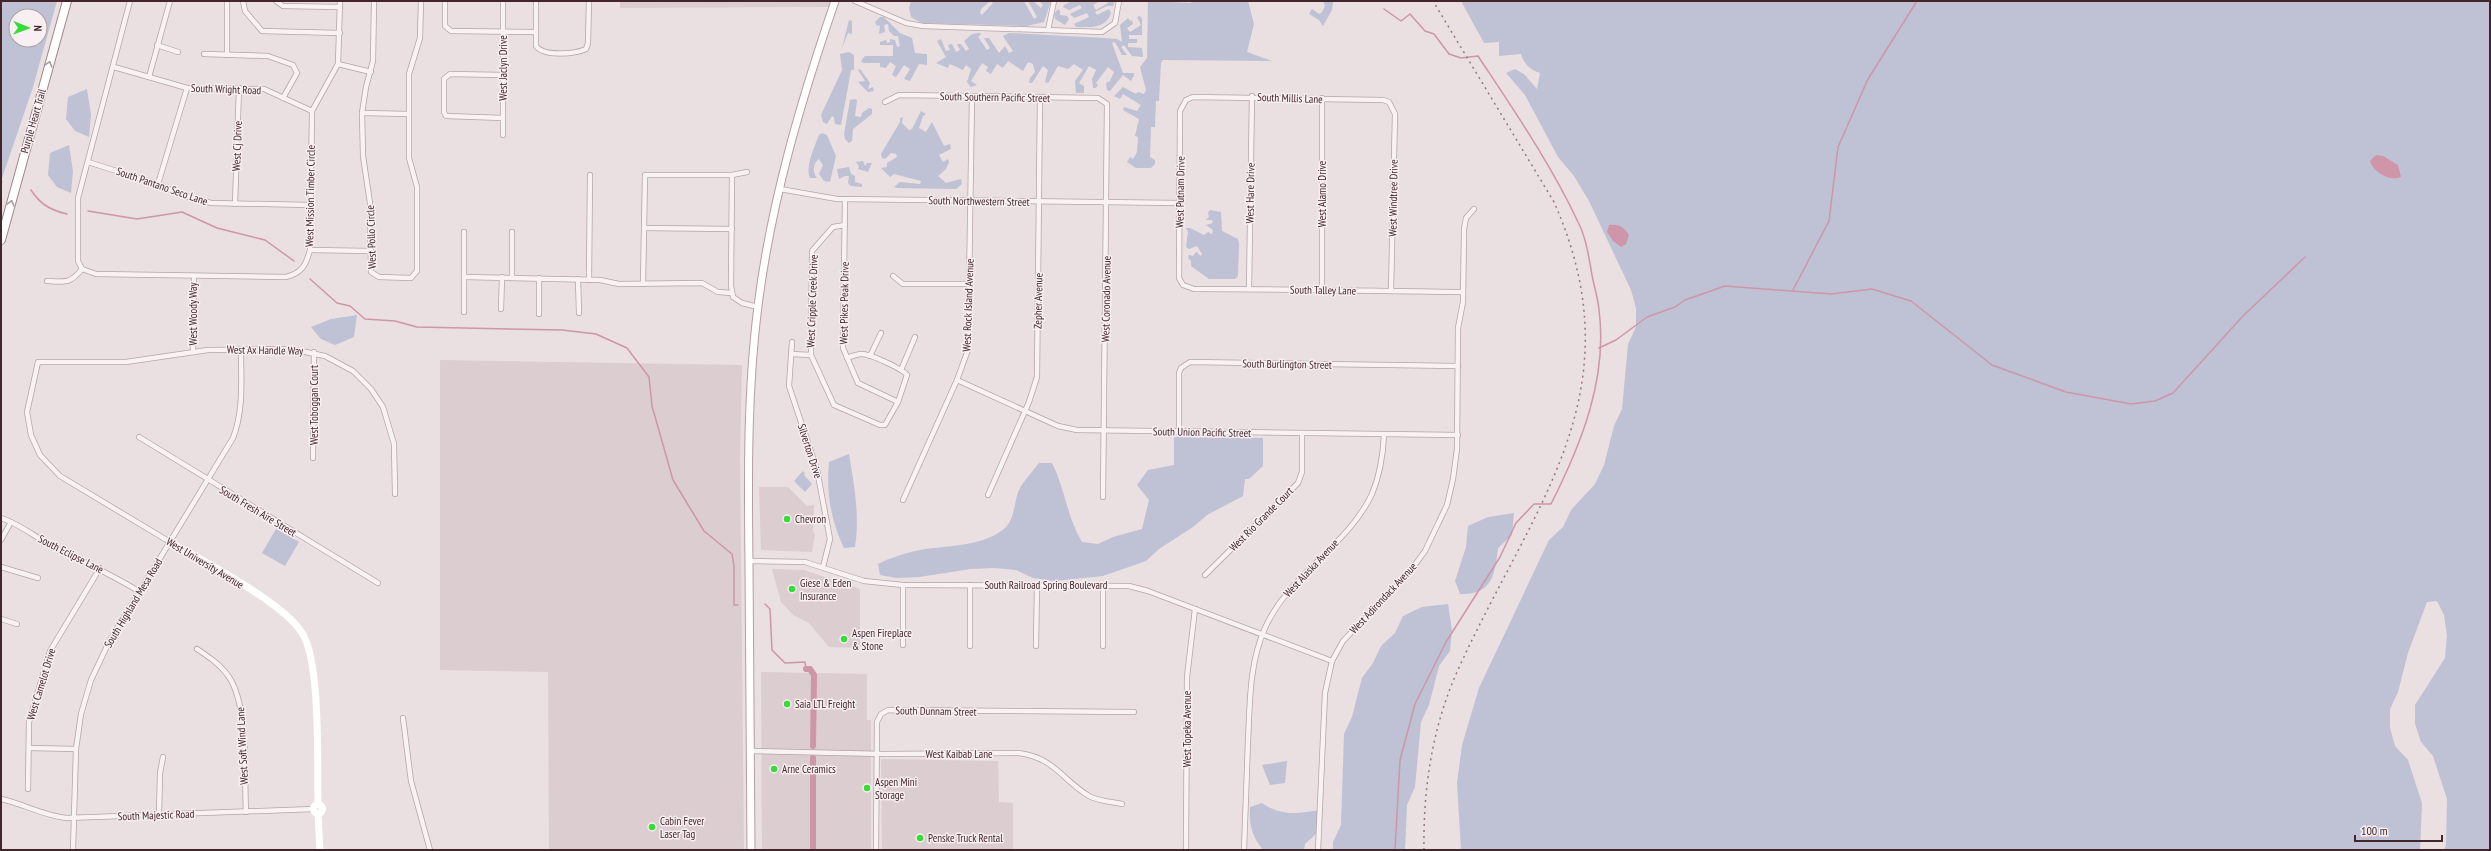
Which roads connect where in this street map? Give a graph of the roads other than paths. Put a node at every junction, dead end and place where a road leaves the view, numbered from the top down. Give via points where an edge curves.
1 (67, 1) edge
2 (130, 1) edge
3 (170, 1) edge
4 (227, 1) edge
5 (243, 1) edge
6 (276, 1) edge
7 (374, 1) edge
8 (422, 1) edge
9 (445, 1) edge
10 (503, 1) edge
11 (536, 1) edge
12 (589, 1) edge
13 (835, 1) edge
14 (855, 1) edge
15 (1054, 1) edge
16 (1119, 1) edge
17 (340, 4) edge
18 (1048, 30) junction
19 (503, 32) junction
20 (536, 32) junction
21 (340, 33) junction
22 (158, 45) junction
23 (178, 52) dead end
24 (204, 54) dead end
25 (227, 55) junction
26 (338, 64) junction
27 (114, 67) junction
28 (372, 72) junction
29 (503, 75) junction
30 (149, 77) junction
31 (187, 88) junction
32 (239, 88) junction
33 (1252, 96) junction
34 (972, 97) junction
35 (1040, 97) junction
36 (283, 98) junction
37 (1322, 98) junction
38 (1186, 100) joint
39 (1105, 101) joint
40 (885, 102) dead end
41 (1393, 106) joint
42 (312, 111) junction
43 (362, 113) junction
44 (409, 114) junction
45 (503, 118) junction
46 (503, 135) dead end
47 (88, 162) junction
48 (747, 172) dead end
49 (590, 175) dead end
50 (732, 175) junction
51 (158, 184) junction
52 (780, 189) junction
53 (845, 200) junction
54 (971, 200) junction
55 (1040, 202) junction
56 (1107, 203) junction
57 (1179, 203) junction
58 (235, 204) junction
59 (310, 205) junction
60 (1474, 209) dead end
61 (845, 225) junction
62 (644, 228) junction
63 (732, 229) junction
64 (464, 232) dead end
65 (512, 232) dead end
66 (1, 240) edge
67 (310, 250) junction
68 (371, 251) junction
69 (82, 269) junction
70 (194, 276) junction
71 (893, 276) dead end
72 (464, 277) junction
73 (502, 277) junction
74 (512, 277) junction
75 (539, 278) junction
76 (578, 279) junction
77 (589, 280) junction
78 (47, 281) dead end
79 (644, 284) junction
80 (970, 284) junction
81 (1183, 286) joint
82 (1249, 289) junction
83 (1322, 290) junction
84 (1391, 291) junction
85 (1463, 292) junction
86 (732, 293) junction
87 (758, 307) junction
88 (501, 309) dead end
89 (464, 312) dead end
90 (578, 313) dead end
91 (539, 314) dead end
92 (881, 333) dead end
93 (915, 337) dead end
94 (792, 342) dead end
95 (241, 349) junction
96 (194, 352) junction
97 (314, 352) junction
98 (792, 354) junction
99 (810, 355) junction
100 (870, 356) junction
101 (847, 358) junction
102 (38, 362) joint
103 (1458, 366) junction
104 (901, 370) junction
105 (957, 380) junction
106 (898, 402) junction
107 (1024, 411) junction
108 (1104, 431) junction
109 (1179, 432) junction
110 (1302, 433) junction
111 (1384, 435) junction
112 (1458, 435) junction
113 (139, 437) dead end
114 (313, 458) dead end
115 (207, 480) junction
116 (395, 494) dead end
117 (988, 495) dead end
118 (1103, 497) dead end
119 (903, 500) dead end
120 (1, 518) edge
121 (11, 522) junction
122 (1, 540) edge
123 (170, 542) junction
124 (749, 561) junction
125 (823, 566) junction
126 (1, 567) edge
127 (100, 568) junction
128 (1205, 575) dead end
129 (38, 578) dead end
130 (378, 583) dead end
131 (903, 585) junction
132 (970, 585) junction
133 (1037, 585) junction
134 (1103, 586) junction
135 (140, 592) junction
136 (1195, 608) junction
137 (1, 619) edge
138 (17, 624) dead end
139 (1262, 635) junction
140 (903, 645) dead end
141 (970, 646) dead end
142 (1036, 646) dead end
143 (1103, 646) dead end
144 (197, 649) dead end
145 (1332, 661) junction
146 (1134, 712) dead end
147 (403, 718) dead end
148 (29, 748) junction
149 (76, 749) junction
150 (750, 751) junction
151 (876, 754) junction
152 (163, 757) dead end
153 (28, 789) dead end
154 (1, 801) edge
155 (1122, 804) dead end
156 (317, 809) junction
157 (246, 812) junction
158 (159, 814) junction
159 (74, 818) junction
160 (73, 850) edge
161 (320, 850) edge
162 (430, 850) edge
163 (751, 850) edge
164 (876, 850) edge
165 (1186, 850) edge
166 (1244, 850) edge
167 (1318, 850) edge

66 -> 1 highway, Purple Heart Trail
2 - 27 street
3 - 22 street
4 - 25 street
5 - 21 street via 245,11 262,31
6 - 17 street via 283,6
7 - 28 street, West Pollo Circle
8 - 44 street, West Pollo Circle via 420,38 410,74
9 - 19 street via 445,26 451,32
10 - 19 street, West Jaclyn Drive
11 - 20 street
12 - 20 street via 586,49 580,52 539,50 536,46
13 - 52 main road via 804,96
14 - 18 street via 906,23 923,26
15 - 18 street
16 - 18 street via 1115,23 1102,32
17 - 21 street, West Mission Timber Circle
19 - 20 street
19 - 29 street, West Jaclyn Drive
21 - 26 street, West Mission Timber Circle
22 - 23 street
22 - 30 street
24 - 25 street
25 - 36 street via 268,56 293,66 296,69 295,78
26 - 28 street
26 - 42 street, West Mission Timber Circle
27 - 30 street, South Wright Road
27 - 47 street
28 - 43 street, West Pollo Circle via 366,87
29 - 45 street, West Jaclyn Drive
29 - 45 street via 450,74 444,79 446,116
30 - 31 street, South Wright Road
31 - 32 street, South Wright Road
31 - 51 street
32 - 36 street, South Wright Road via 264,89
32 - 58 street, West Cj Drive
33 - 37 street, South Millis Lane
33 - 38 street, South Millis Lane via 1193,97
33 - 82 street, West Hare Drive
34 - 35 street, South Southern Pacific Street
34 - 40 street, South Southern Pacific Street via 899,95
34 - 54 street, West Rock Island Avenue
35 - 39 street, South Southern Pacific Street via 1098,98
35 - 55 street, Zepher Avenue
36 - 42 street, South Wright Road
37 - 41 street, South Millis Lane via 1383,100
37 - 83 street, West Alamo Drive
38 - 57 street, West Putnam Drive via 1180,111
39 - 56 street, West Coronado Avenue via 1108,108
41 - 84 street, West Windtree Drive via 1395,114
42 - 59 street, West Mission Timber Circle
43 - 44 street
43 - 68 street, West Pollo Circle via 363,156 370,203
44 - 68 street, West Pollo Circle via 409,158 417,187 417,271 411,278 374,276 371,272
45 - 46 street, West Jaclyn Drive
47 - 51 street, South Pantano Seco Lane
47 - 69 street via 78,198 78,261
48 - 50 street
49 - 77 street
50 - 62 street via 645,175
50 - 63 street
51 - 58 street, South Pantano Seco Lane via 182,195 211,203
52 - 53 street, South Northwestern Street
52 - 87 main road
53 - 54 street, South Northwestern Street
53 - 61 street, West Pikes Peak Drive
54 - 55 street, South Northwestern Street
54 - 80 street, West Rock Island Avenue
55 - 56 street, South Northwestern Street
55 - 107 street, Zepher Avenue via 1037,377
56 - 57 street, South Northwestern Street
56 - 108 street, West Coronado Avenue
57 - 81 street, West Putnam Drive via 1179,278
58 - 59 street, South Pantano Seco Lane
59 - 67 street, West Mission Timber Circle
60 - 85 street, West Adirondack Avenue via 1466,218 1464,229
61 - 99 street, West Cripple Creek Drive via 833,227 812,251
61 - 101 street, West Pikes Peak Drive via 843,348
62 - 63 street
62 - 79 street
63 - 86 street
64 - 72 street
65 - 74 street
67 - 68 street
67 - 70 street, West Mission Timber Circle via 306,264 300,271 286,277
69 - 70 street, West Mission Timber Circle via 96,274
69 - 78 street via 68,282
70 - 96 street, West Woody Way
71 - 80 street via 903,284
72 - 73 street
72 - 89 street
73 - 74 street
73 - 88 street
74 - 75 street
75 - 76 street
75 - 91 street
76 - 77 street
76 - 90 street
77 - 79 street
79 - 86 street via 702,283 718,292
80 - 105 street, West Rock Island Avenue via 968,350
81 - 82 street, South Talley Lane via 1194,290
82 - 83 street, South Talley Lane
83 - 84 street, South Talley Lane
84 - 85 street, South Talley Lane
85 - 103 street, West Adirondack Avenue via 1458,328
86 - 87 street via 733,297 742,303
87 - 124 main road via 748,442
92 - 100 street
93 - 104 street
94 - 98 street, Silverton Drive
95 - 96 street, West Ax Handle Way
95 - 97 street, West Ax Handle Way via 291,349
95 - 115 street, South Highland Mesa Road via 241,404 237,428
96 - 102 street, West Ax Handle Way via 126,362
97 - 114 street, West Toboggan Court
97 - 116 street, West Ax Handle Way via 336,360 353,371 371,388 380,402 388,419 394,444
98 - 99 street
98 - 125 street, Silverton Drive via 789,386 817,470 830,539
99 - 106 street, West Cripple Creek Drive via 834,405 885,425
100 - 101 street via 860,354
100 - 104 street
101 - 106 street, West Pikes Peak Drive via 858,383
102 - 123 street, West University Avenue via 27,412 31,435 46,462 64,478
103 - 109 street, South Burlington Street via 1190,362 1181,368 1180,373
103 - 112 street, West Adirondack Avenue
104 - 106 street via 906,373 908,379
105 - 107 street, South Union Pacific Street
105 - 119 street, West Rock Island Avenue
107 - 108 street, South Union Pacific Street via 1066,428
107 - 117 street, Zepher Avenue
108 - 109 street, South Union Pacific Street
108 - 118 street, West Coronado Avenue
109 - 110 street, South Union Pacific Street
110 - 111 street, South Union Pacific Street
110 - 128 street, West Rio Grande Court via 1302,472 1298,483
111 - 112 street, South Union Pacific Street
111 - 139 street, West Alaska Avenue via 1379,474 1365,505 1351,526 1284,595
112 - 145 street, West Adirondack Avenue via 1454,479 1436,530 1409,573 1343,640
113 - 115 street, South Fresh Aire Street
115 - 123 street, South Highland Mesa Road
115 - 130 street, South Fresh Aire Street
120 - 121 street, South Eclipse Lane
121 - 122 street
121 - 127 street, South Eclipse Lane via 51,546
123 - 135 street, South Highland Mesa Road
123 - 156 main road, West University Avenue via 277,607 294,621 304,634 312,662
124 - 125 street, South Railroad Spring Boulevard via 805,562
124 - 150 main road
125 - 131 street, South Railroad Spring Boulevard via 864,581
126 - 129 street
127 - 135 street, South Eclipse Lane
127 - 148 street, West Camelot Drive via 50,650 29,722
131 - 132 street, South Railroad Spring Boulevard
131 - 140 street
132 - 133 street, South Railroad Spring Boulevard
132 - 141 street
133 - 134 street, South Railroad Spring Boulevard
133 - 142 street
134 - 136 street, South Railroad Spring Boulevard via 1140,588
134 - 143 street
135 - 149 street, South Highland Mesa Road via 109,642 91,680 81,714
136 - 139 street, South Railroad Spring Boulevard
136 - 165 street, West Topeka Avenue via 1187,677
137 - 138 street
139 - 145 street, South Railroad Spring Boulevard
139 - 166 street, West Alaska Avenue via 1251,685
144 - 157 street, West Soft Wind Lane via 223,668 238,694 242,715
145 - 167 street, West Adirondack Avenue via 1325,693
146 - 151 street, South Dunnam Street via 888,710 881,714 876,722
147 - 162 street via 411,781
148 - 149 street
148 - 153 street, West Camelot Drive
149 - 159 street, South Highland Mesa Road
150 - 151 street
150 - 163 main road
151 - 155 street, West Kaibab Lane via 1032,755 1049,763 1091,797
151 - 164 street
152 - 158 street
154 - 159 street, South Majestic Road via 26,805 55,817
156 - 157 street, South Majestic Road
156 - 161 main road, West University Avenue
157 - 158 street, South Majestic Road
158 - 159 street, South Majestic Road
159 - 160 street, South Highland Mesa Road

